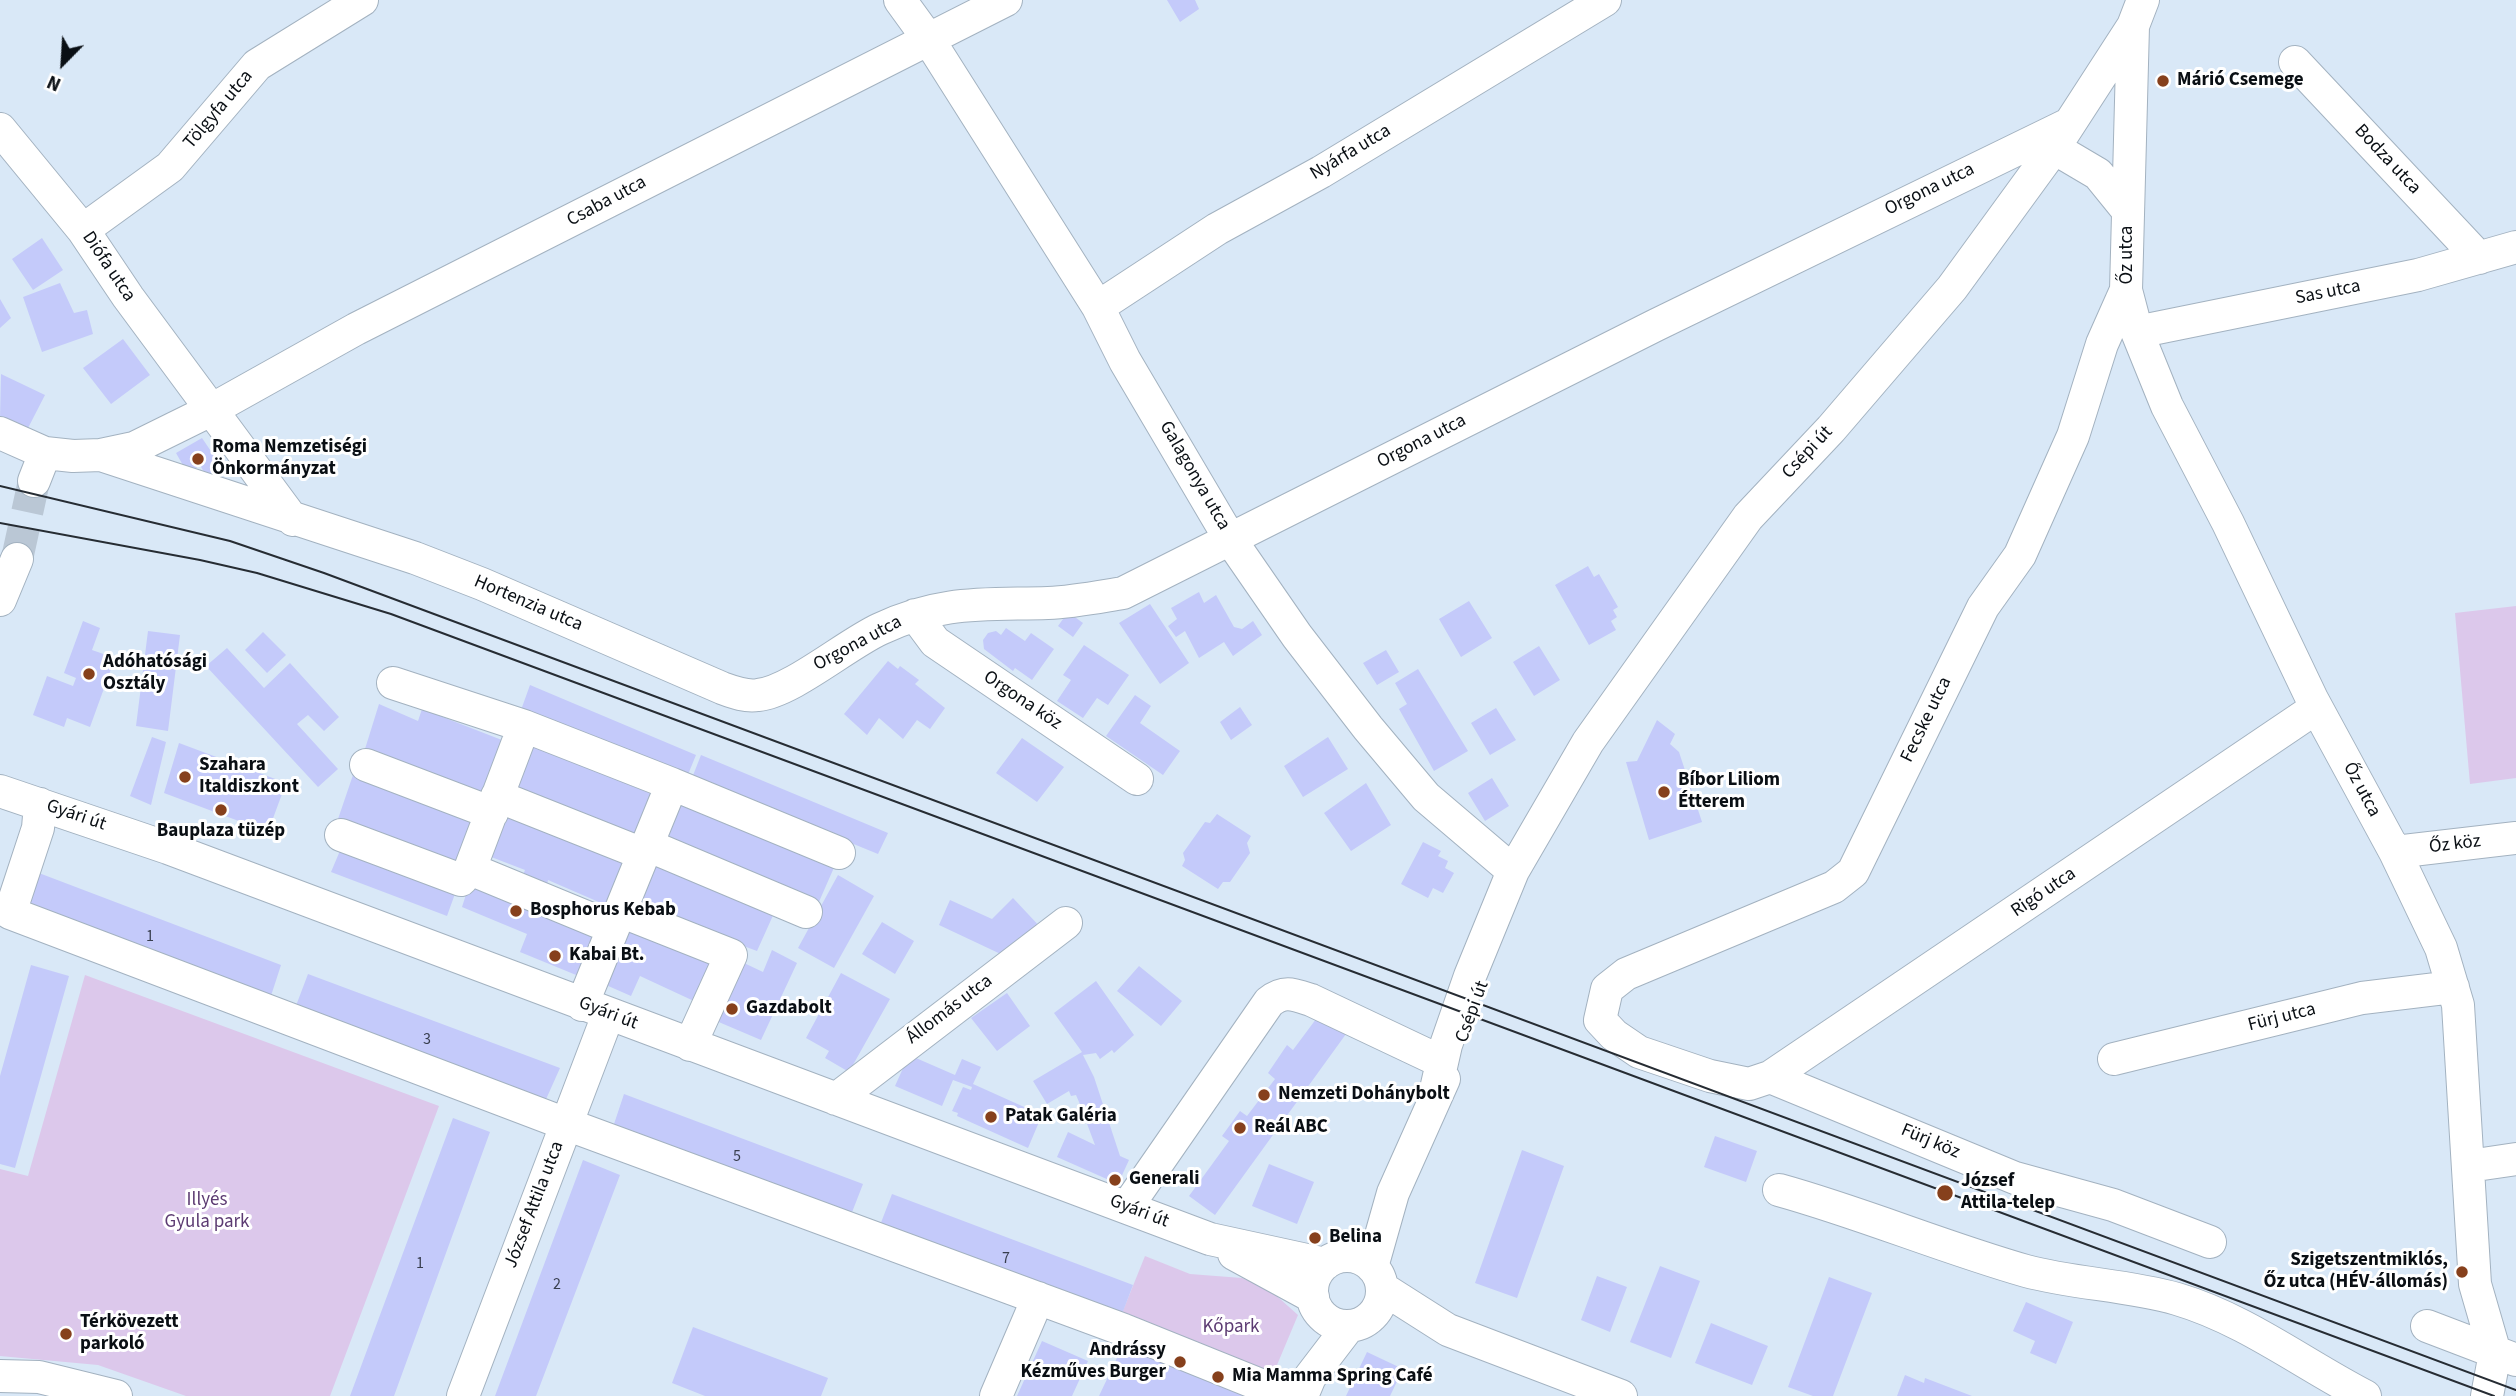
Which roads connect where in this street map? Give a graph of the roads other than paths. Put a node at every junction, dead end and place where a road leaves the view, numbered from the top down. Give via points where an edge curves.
1 (362, 0) edge
2 (900, 0) edge
3 (1006, 0) edge
4 (1605, 0) edge
5 (2138, 13) edge
6 (929, 40) junction
7 (2295, 62) dead end
8 (0, 129) edge
9 (2062, 136) junction
10 (2128, 211) junction
11 (83, 230) junction
12 (2505, 253) edge
13 (2126, 290) junction
14 (1098, 307) junction
15 (2137, 332) junction
16 (211, 410) junction
17 (0, 433) edge
18 (101, 455) junction
19 (293, 520) junction
20 (1230, 539) junction
21 (17, 559) tunnel mouth
22 (0, 600) edge
23 (915, 615) junction
24 (393, 683) dead end
25 (760, 695) joint
26 (2316, 708) junction
27 (524, 726) junction
28 (366, 765) dead end
29 (1137, 779) dead end
30 (672, 784) junction
31 (1, 792) edge
32 (40, 804) junction
33 (495, 804) junction
34 (341, 835) dead end
35 (2516, 838) edge
36 (645, 850) junction
37 (2395, 852) junction
38 (839, 853) dead end
39 (470, 869) junction
40 (1513, 871) junction
41 (806, 912) dead end
42 (617, 920) junction
43 (1494, 920) junction
44 (1066, 923) dead end
45 (2452, 987) junction
46 (595, 1010) junction
47 (690, 1045) junction
48 (2114, 1059) dead end
49 (1442, 1062) junction
50 (1770, 1077) junction
51 (1434, 1098) junction
52 (836, 1099) junction
53 (566, 1124) junction
54 (2516, 1159) edge
55 (2469, 1166) junction
56 (1779, 1190) dead end
57 (1127, 1207) junction
58 (1210, 1240) junction
59 (2210, 1242) dead end
60 (1357, 1269) junction
61 (1038, 1298) junction
62 (1316, 1304) junction
63 (1358, 1323) junction
64 (2427, 1326) dead end
65 (1448, 1330) junction
66 (2505, 1357) edge
67 (0, 1376) edge
68 (1300, 1390) edge
69 (116, 1396) edge
70 (463, 1396) edge
71 (996, 1396) edge
72 (1621, 1396) edge
73 (2365, 1396) edge
74 (2487, 1396) edge

1 - 11 street, Tölgyfa utca via 257,65 170,167
2 - 6 street, Galagonya utca
3 - 6 street, Csaba utca
4 - 14 street, Nyárfa utca via 1321,172 1217,229
5 - 9 street, Csépi út
5 - 10 street, Őz utca
6 - 14 street, Galagonya utca
6 - 16 street, Csaba utca via 356,329
7 - 12 street, Bodza utca
8 - 11 street, Diófa utca
9 - 10 street, Őz utca
9 - 20 street, Orgona utca via 1656,325
9 - 40 street, Csépi út via 1952,288 1748,517 1588,742
10 - 13 street, Őz utca
11 - 16 street, Diófa utca
12 - 15 street, Sas utca
13 - 15 street, Őz utca
13 - 50 street, Fecske utca via 2102,344 2073,436 2020,555 1983,607 1853,873 1834,887 1626,974 1606,989 1600,1020 1639,1052 1749,1084
14 - 20 street, Galagonya utca
15 - 26 street, Őz utca via 2167,407
16 - 18 street, Csaba utca via 134,448
16 - 19 street, Diófa utca
17 - 18 street via 40,467
18 - 19 street, Hortenzia utca
19 - 25 street, Hortenzia utca via 415,558 722,688 740,695
20 - 23 street, Orgona utca via 1123,593 1050,603 967,603
20 - 40 street, Galagonya utca via 1297,636 1426,797
21 - 22 street
23 - 25 street, Orgona utca via 879,629
23 - 29 street, Orgona köz via 935,642
24 - 27 street
26 - 37 street, Őz utca
26 - 50 street, Rigó utca
27 - 30 street
27 - 33 street
28 - 33 street
30 - 36 street, József Attila utca
30 - 38 street
31 - 32 street, Gyári út
32 - 46 street, Gyári út
32 - 53 street via 38,828 10,913
33 - 36 street
33 - 39 street
34 - 39 street via 461,880
35 - 37 street, Őz köz
36 - 41 street
36 - 42 street, József Attila utca
37 - 45 street, Őz utca via 2441,948
39 - 42 street
40 - 43 street, Csépi út
42 - 46 street, József Attila utca
42 - 47 street via 731,955
43 - 49 street, Csépi út
43 - 51 street, Csépi út via 1486,986
44 - 52 street, Állomás utca
45 - 48 street, Fürj utca via 2362,998
45 - 55 street, Őz utca via 2458,1005
46 - 47 street, Gyári út
46 - 53 street, József Attila utca
47 - 52 street, Gyári út
49 - 51 street, Csépi út
49 - 57 street via 1311,1000 1288,992 1278,995
50 - 59 street, Fürj köz via 2015,1178 2113,1205
51 - 60 street, Csépi út
52 - 57 street, Gyári út
53 - 61 street
53 - 70 street, József Attila utca
54 - 55 street
55 - 66 street, Őz utca via 2475,1284
56 - 73 street via 2027,1271 2177,1299 2271,1341
57 - 58 street, Gyári út
58 - 60 street, Gyári út
58 - 62 street, Gyári út
60 - 62 street via 1314,1279
60 - 63 street via 1378,1306
60 - 65 street, Gyári út
61 - 68 street
61 - 71 street
62 - 63 street via 1338,1325
62 - 68 street
63 - 65 street, Gyári út
63 - 68 street
64 - 66 street
65 - 72 street, Gyári út
66 - 74 street, Őz utca
67 - 69 street via 39,1377

